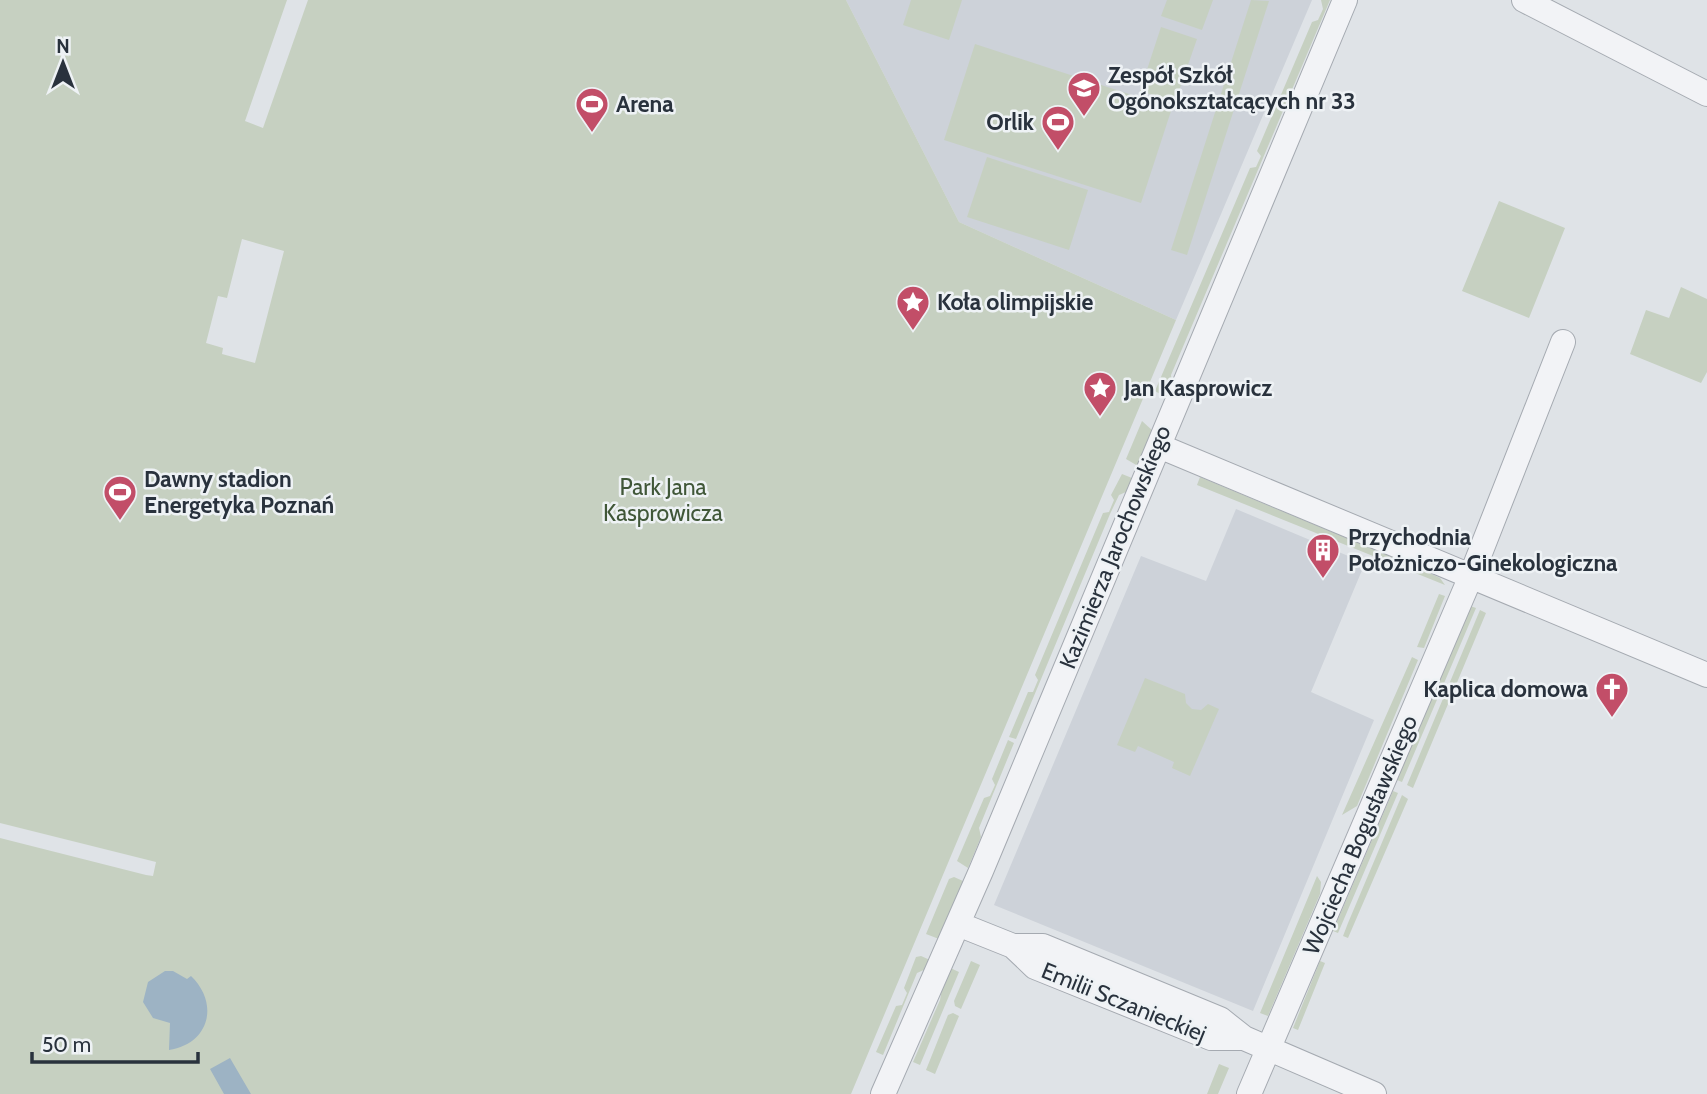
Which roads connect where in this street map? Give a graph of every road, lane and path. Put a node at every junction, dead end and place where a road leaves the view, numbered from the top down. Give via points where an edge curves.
1 (1345, 0) edge
2 (1524, 0) edge
3 (1707, 94) edge
4 (1563, 342) dead end
5 (1159, 446) junction
6 (1471, 576) junction
7 (1707, 675) edge
8 (958, 924) junction
9 (1268, 1048) junction
10 (883, 1094) edge
11 (1249, 1094) edge
12 (1374, 1094) edge

1 - 5 street, Kazimierza Jarochowskiego
2 - 3 street
4 - 6 street, Wojciecha Bogusławskiego
5 - 6 street
5 - 8 street, Kazimierza Jarochowskiego
6 - 7 street
6 - 9 street, Wojciecha Bogusławskiego
8 - 9 street, Emilii Sczanieckiej via 1013,946 1035,967 1211,1038 1244,1038
8 - 10 street, Kazimierza Jarochowskiego
9 - 11 street, Wojciecha Bogusławskiego
9 - 12 street, Emilii Sczanieckiej

